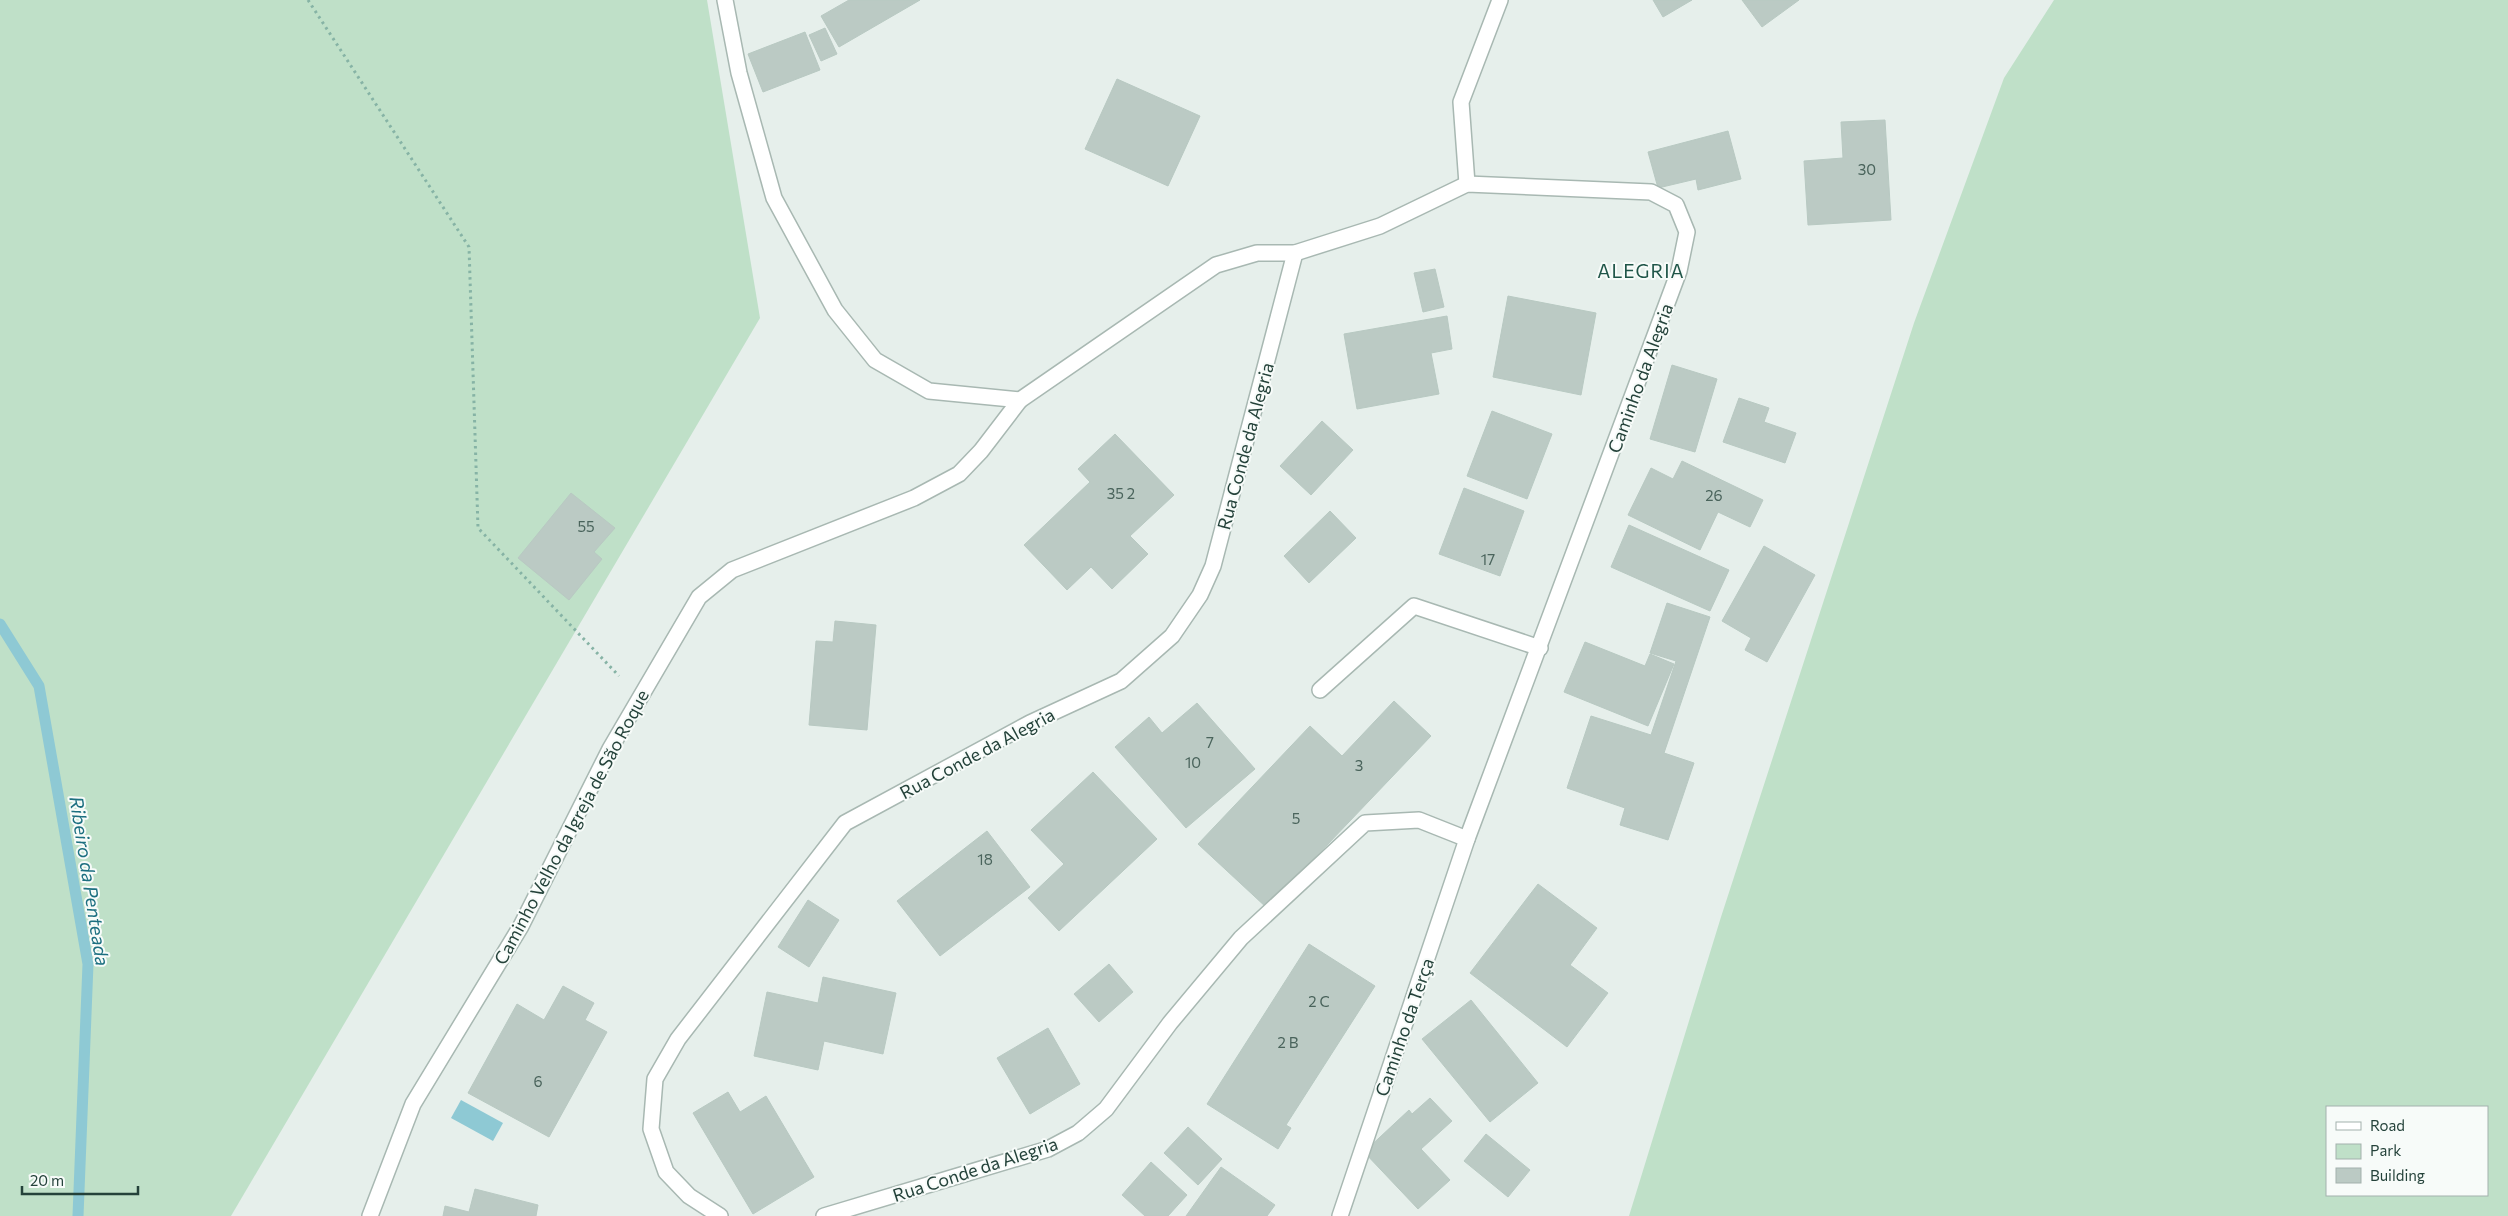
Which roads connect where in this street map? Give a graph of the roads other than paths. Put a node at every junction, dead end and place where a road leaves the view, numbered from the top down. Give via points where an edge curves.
1 (725, 0) edge
2 (1500, 0) edge
3 (1467, 184) junction
4 (1295, 253) junction
5 (1020, 400) junction
6 (1540, 648) junction
7 (1320, 690) dead end
8 (1467, 838) junction
9 (370, 1216) edge
10 (720, 1216) edge
11 (824, 1216) edge
12 (1340, 1216) edge

1 - 5 street via 739,72 774,198 835,310 875,360 929,391
2 - 3 street via 1461,102
3 - 4 street, Caminho da Alegria via 1380,226
3 - 6 street, Caminho da Alegria via 1651,192 1676,205 1687,232 1679,271
4 - 5 street, Caminho Velho da Igreja de São Roque via 1257,253 1216,265
4 - 10 street, Rua Conde da Alegria via 1213,566 1200,595 1172,636 1121,681 1030,723 845,823 678,1039 655,1079 651,1129 666,1172 689,1196
5 - 9 street, Caminho Velho da Igreja de São Roque via 959,474 914,498 732,570 700,597 610,749 521,926 413,1104
6 - 7 street via 1414,606
6 - 8 street, Caminho da Alegria
8 - 11 street, Rua Conde da Alegria via 1419,820 1366,824 1241,938 1170,1023 1106,1109 1078,1132 1048,1149
8 - 12 street, Caminho da Terça

